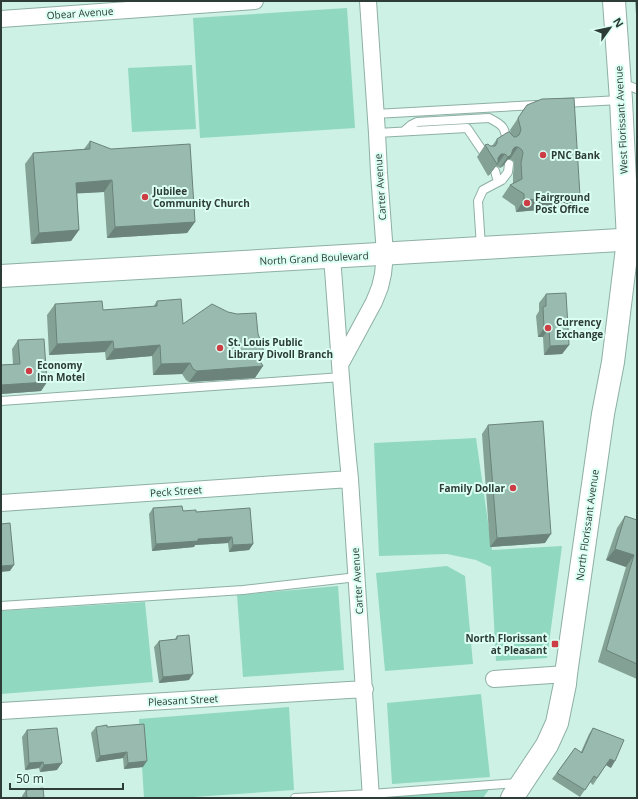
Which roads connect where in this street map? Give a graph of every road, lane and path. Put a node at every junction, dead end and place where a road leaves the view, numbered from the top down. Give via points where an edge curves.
1 (255, 1) edge
2 (368, 1) edge
3 (614, 1) edge
4 (1, 19) edge
5 (626, 90) edge
6 (376, 114) junction
7 (404, 131) junction
8 (377, 133) junction
9 (507, 143) edge
10 (484, 153) edge
11 (509, 164) edge
12 (495, 171) edge
13 (498, 182) junction
14 (632, 240) edge
15 (481, 248) junction
16 (385, 254) junction
17 (332, 257) junction
18 (1, 276) edge
19 (341, 370) junction
20 (1, 401) edge
21 (350, 479) junction
22 (1, 503) edge
23 (357, 577) junction
24 (1, 606) edge
25 (566, 674) junction
26 (494, 679) dead end
27 (365, 689) junction
28 (1, 711) edge
29 (517, 790) edge
30 (371, 796) edge
31 (295, 798) edge

1 - 4 street, Obear Avenue
2 - 6 street, Carter Avenue
3 - 5 main road, West Florissant Avenue
5 - 6 lane via 550,104
5 - 14 main road, West Florissant Avenue
6 - 8 street, Carter Avenue
7 - 8 lane
7 - 9 lane via 417,122 489,118 502,126 506,132
7 - 10 lane via 467,128
8 - 16 street, Carter Avenue
11 - 13 lane via 508,172
12 - 13 lane
13 - 15 lane via 483,190 478,201
14 - 15 main road, North Grand Boulevard
14 - 25 main road, North Florissant Avenue via 603,414
15 - 16 main road, North Grand Boulevard
16 - 17 main road, North Grand Boulevard
16 - 19 street, Carter Avenue via 383,274 374,302
17 - 18 main road, North Grand Boulevard
17 - 19 street, Carter Avenue
19 - 20 lane
19 - 21 street, Carter Avenue
21 - 22 street, Peck Street
21 - 23 street, Carter Avenue
23 - 24 lane via 243,590
23 - 27 street, Carter Avenue
25 - 26 street
25 - 29 main road, North Florissant Avenue via 557,724 547,745
27 - 28 street, Pleasant Street
27 - 30 street, Carter Avenue
29 - 30 lane
30 - 31 lane

